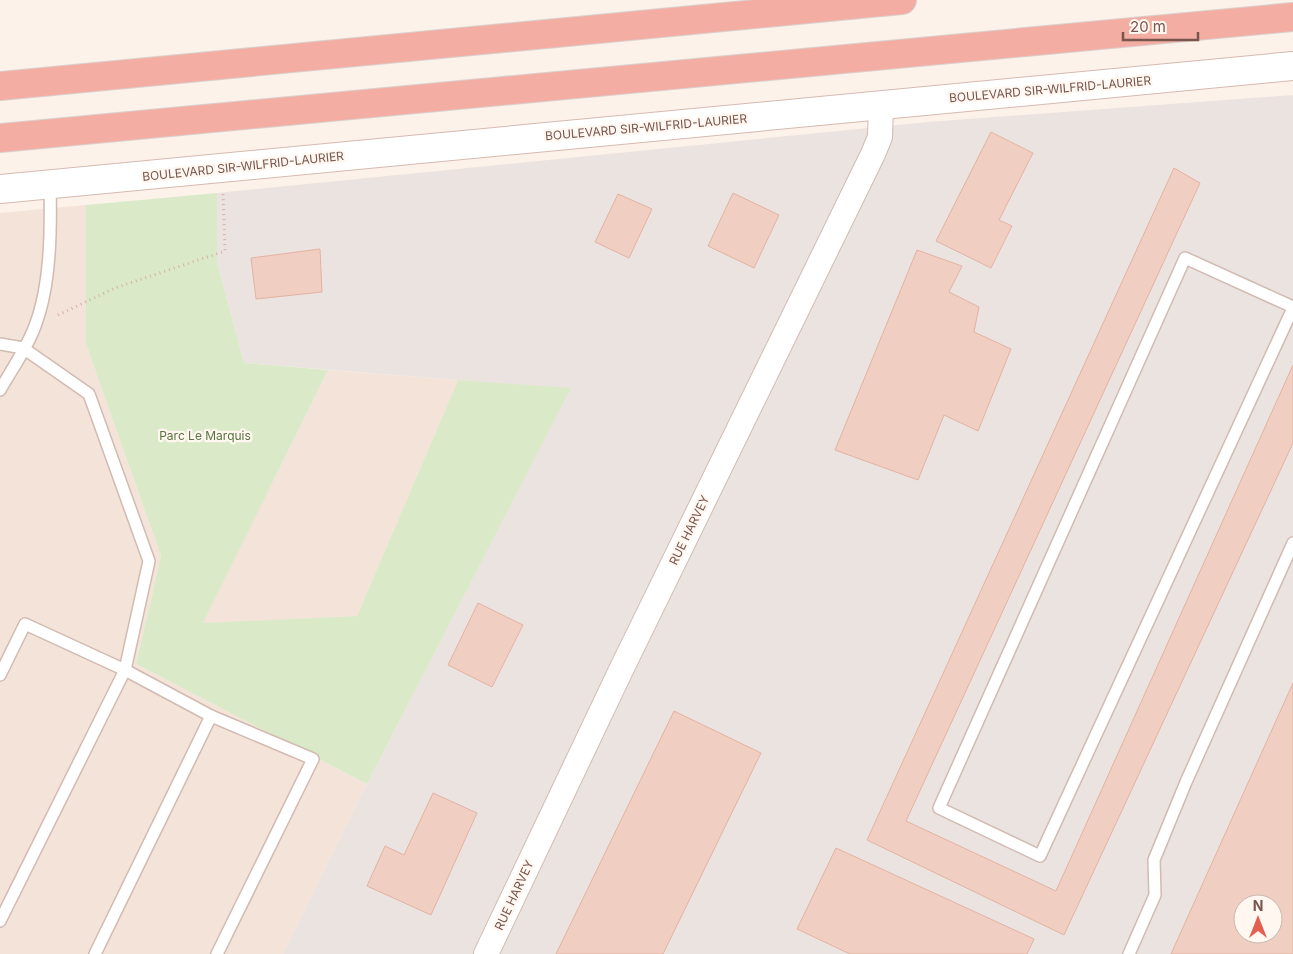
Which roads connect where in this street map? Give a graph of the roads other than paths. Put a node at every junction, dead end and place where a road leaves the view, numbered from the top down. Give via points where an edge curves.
1 (902, 0) edge
2 (1293, 17) edge
3 (1293, 66) edge
4 (0, 86) edge
5 (881, 105) junction
6 (0, 138) edge
7 (50, 184) junction
8 (0, 189) edge
9 (1293, 307) edge
10 (0, 344) edge
11 (23, 348) junction
12 (0, 390) edge
13 (1293, 543) edge
14 (125, 670) junction
15 (0, 675) edge
16 (211, 716) junction
17 (0, 921) edge
18 (95, 954) edge
19 (217, 954) edge
20 (486, 954) edge
21 (1129, 954) edge

1 - 4 highway
2 - 6 highway
3 - 5 street, BOULEVARD SIR-WILFRID-LAURIER
5 - 7 street, BOULEVARD SIR-WILFRID-LAURIER
5 - 20 street, RUE HARVEY via 880,137 873,154
7 - 8 street, BOULEVARD SIR-WILFRID-LAURIER
7 - 11 lane via 46,284 35,326
9 - 9 lane via 1040,856 939,808 1185,258
10 - 11 lane
11 - 12 lane
11 - 14 lane via 89,394 149,561
13 - 21 lane via 1154,860 1155,895
14 - 15 lane via 25,624
14 - 16 lane
14 - 17 lane
16 - 18 lane
16 - 19 lane via 313,759

